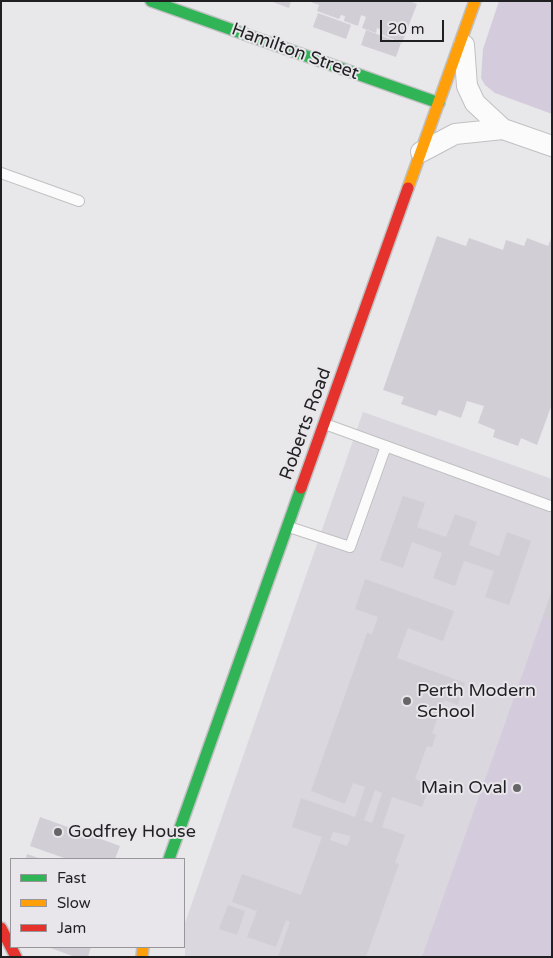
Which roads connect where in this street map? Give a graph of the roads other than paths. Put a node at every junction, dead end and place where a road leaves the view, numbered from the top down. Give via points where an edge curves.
1 (475, 1) edge
2 (153, 2) edge
3 (463, 34) junction
4 (439, 103) junction
5 (503, 129) junction
6 (552, 146) edge
7 (421, 152) junction
8 (1, 173) edge
9 (80, 201) dead end
10 (324, 424) junction
11 (386, 446) junction
12 (550, 506) dead end
13 (288, 526) junction
14 (169, 858) edge
15 (1, 928) edge
16 (10, 945) edge

1 - 3 main road, Roberts Road
2 - 4 main road, Hamilton Street
3 - 4 main road, Roberts Road
3 - 5 street via 465,74 470,96
4 - 7 main road, Roberts Road
5 - 6 street
5 - 7 street via 456,134
7 - 10 main road, Roberts Road
8 - 9 lane
10 - 11 lane
10 - 13 main road, Roberts Road
11 - 12 lane
11 - 13 lane via 350,547
13 - 14 main road, Roberts Road
15 - 16 main road

